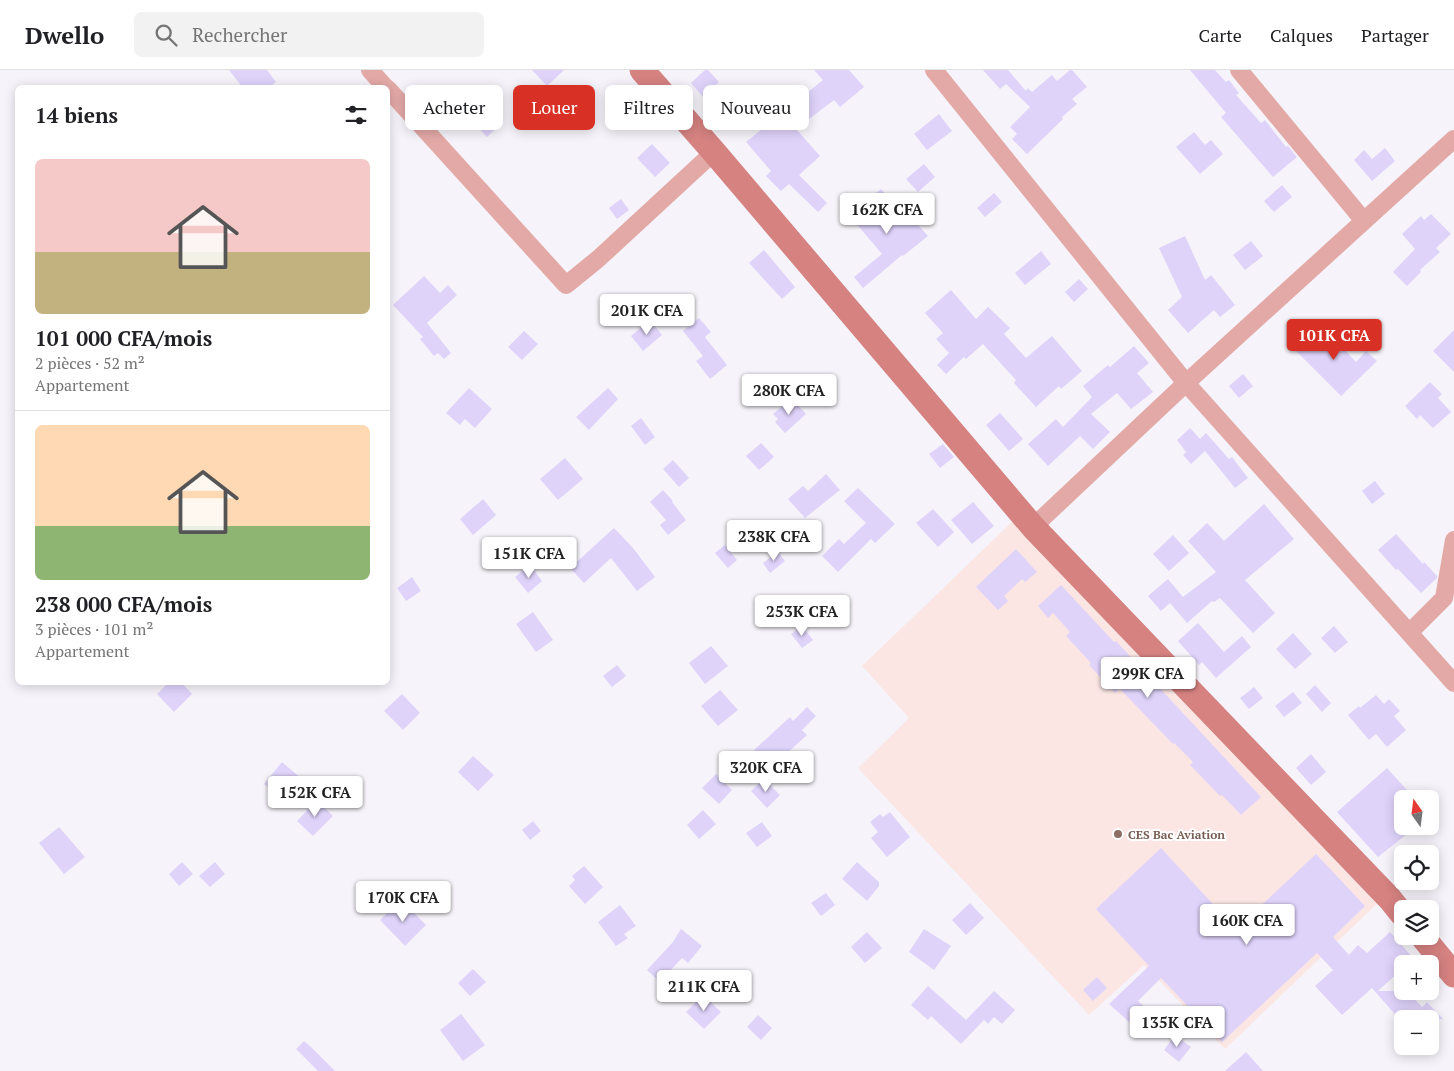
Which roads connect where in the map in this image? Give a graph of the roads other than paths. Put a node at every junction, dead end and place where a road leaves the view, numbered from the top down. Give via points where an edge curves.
1 (370, 70) edge
2 (642, 70) edge
3 (934, 70) edge
4 (1239, 70) edge
5 (384, 85) edge
6 (390, 91) edge
7 (1452, 147) edge
8 (714, 152) junction
9 (1364, 221) junction
10 (1186, 383) junction
11 (1032, 527) junction
12 (1454, 540) edge
13 (1409, 633) junction
14 (1454, 683) edge
15 (1394, 906) edge
16 (1429, 945) edge
17 (1454, 975) edge

1 - 5 street
2 - 8 street
3 - 10 street
4 - 9 street
6 - 8 street via 566,285
7 - 9 street
8 - 11 street
9 - 10 street
10 - 11 street
10 - 13 street
11 - 15 street
12 - 13 street via 1444,598
13 - 14 street
16 - 17 street

